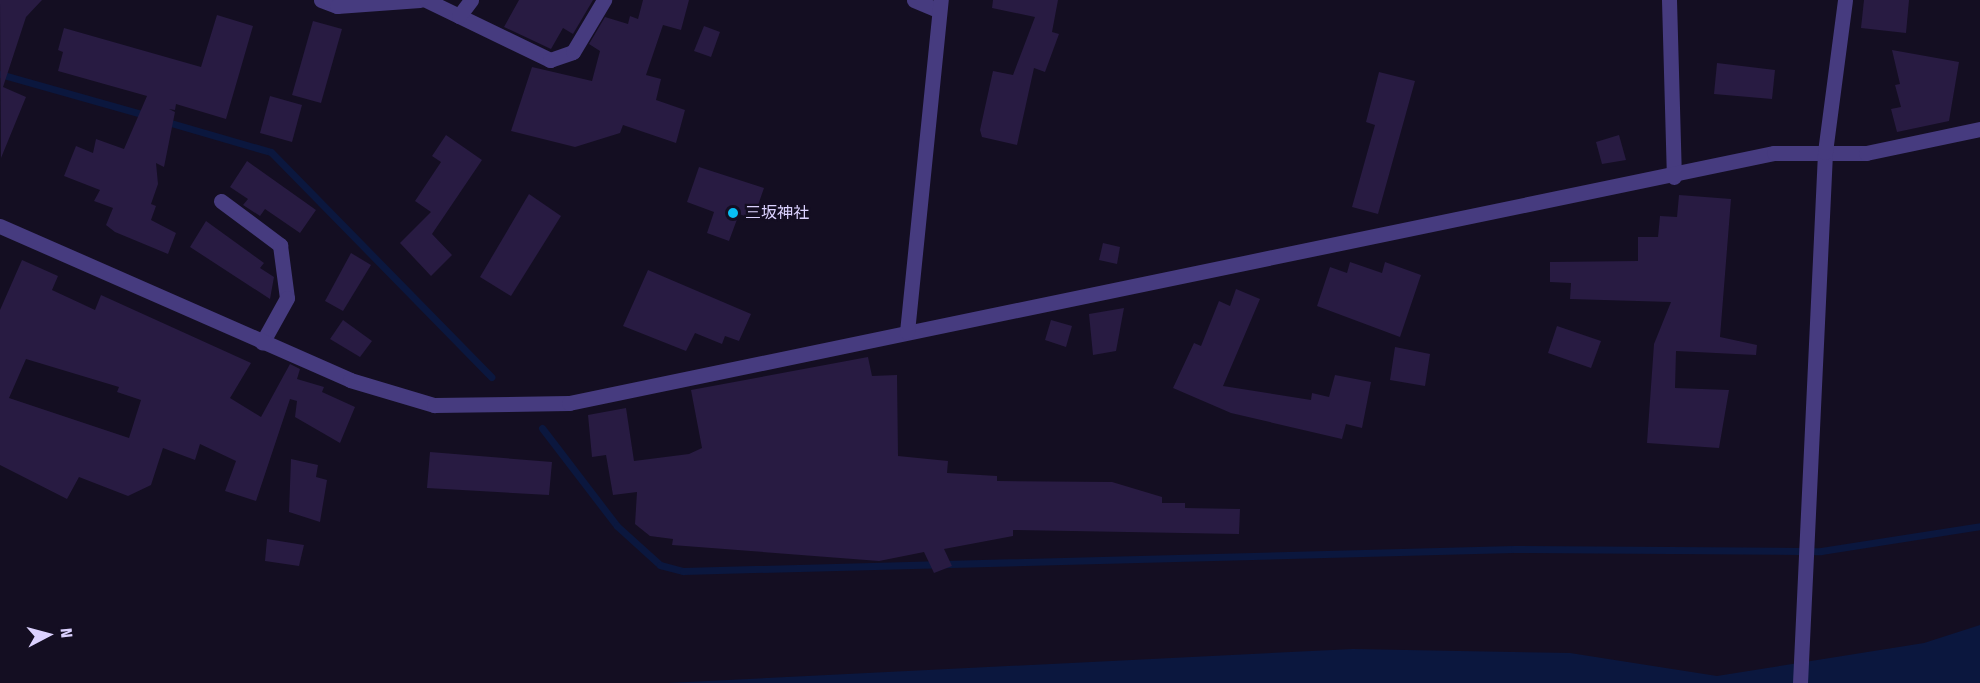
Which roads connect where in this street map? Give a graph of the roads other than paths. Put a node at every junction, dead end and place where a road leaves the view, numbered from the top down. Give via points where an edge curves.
1 (321, 0) edge
2 (420, 0) edge
3 (426, 0) edge
4 (471, 0) edge
5 (604, 0) edge
6 (914, 0) edge
7 (1669, 0) edge
8 (1845, 0) edge
9 (940, 5) edge
10 (459, 16) junction
11 (1980, 129) edge
12 (1826, 152) junction
13 (1674, 177) junction
14 (221, 201) dead end
15 (0, 226) edge
16 (907, 332) junction
17 (262, 343) junction
18 (1800, 683) edge

1 - 2 street via 337,6
3 - 10 street
4 - 10 street
5 - 10 street via 573,52 550,60
6 - 9 street
7 - 13 street
8 - 12 street
9 - 16 street via 937,66
11 - 12 street via 1866,153
12 - 13 street via 1774,153
12 - 18 street
13 - 16 street
14 - 17 street via 280,245 287,298
15 - 17 street
16 - 17 street via 558,403 434,405 350,380

